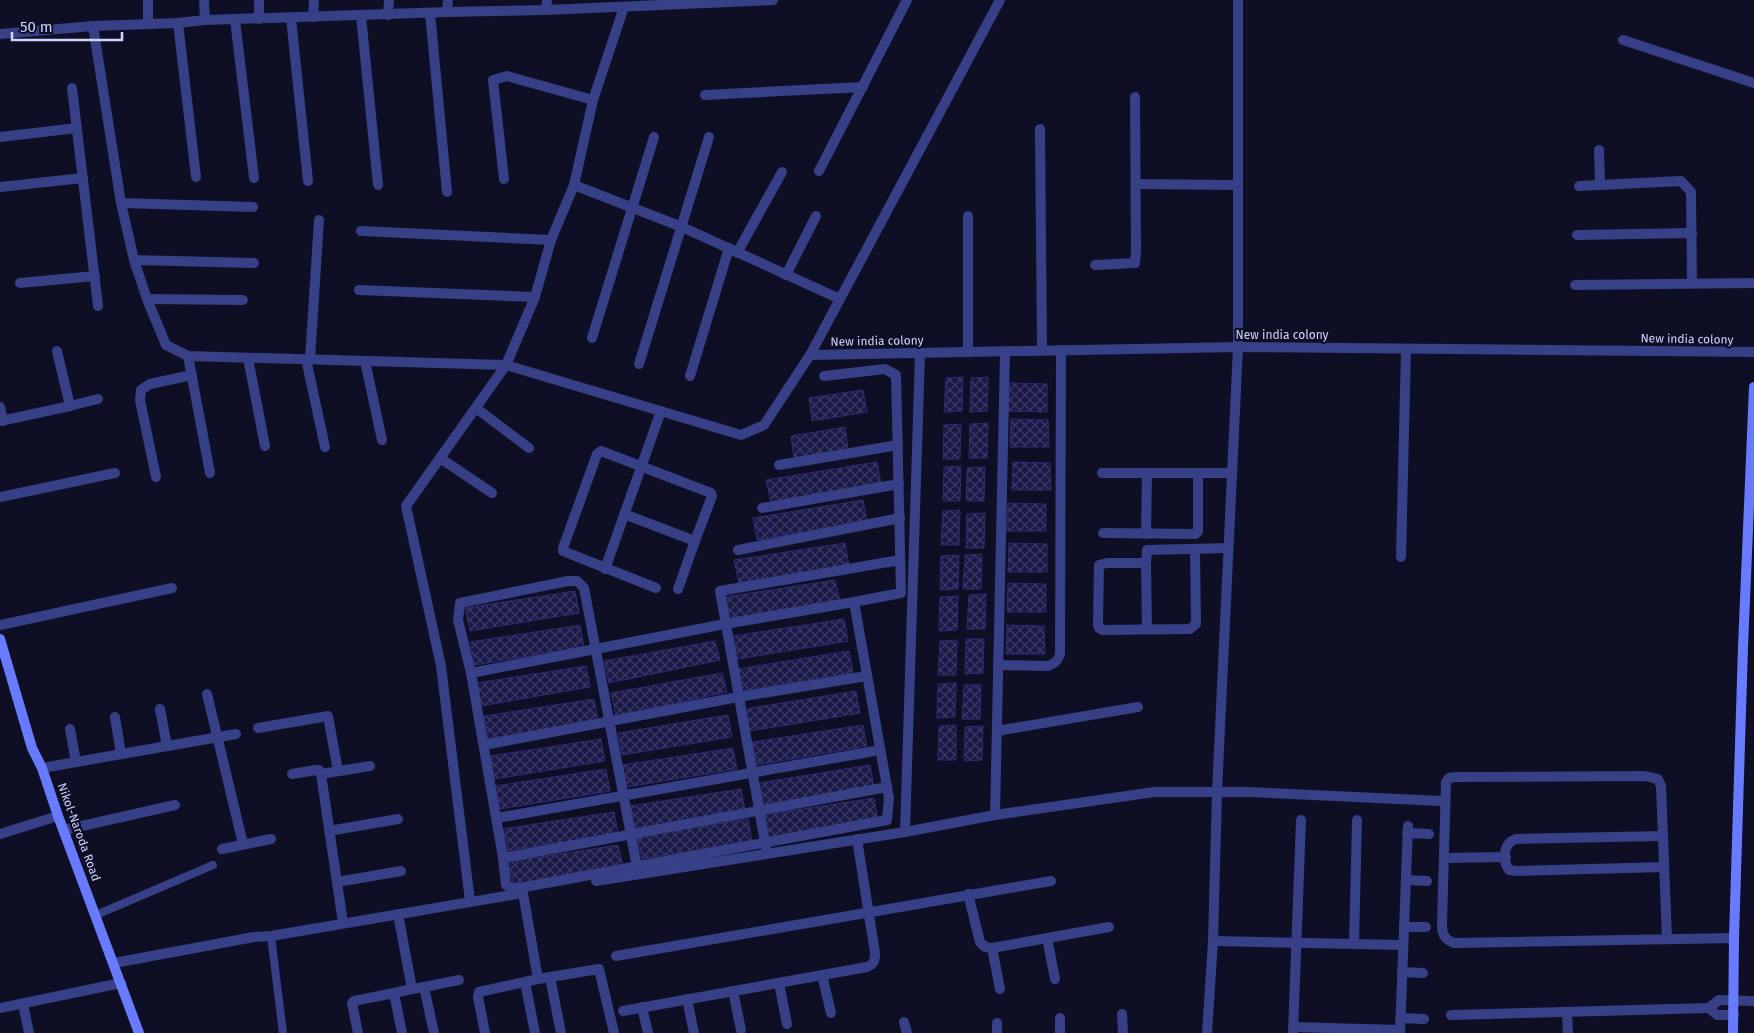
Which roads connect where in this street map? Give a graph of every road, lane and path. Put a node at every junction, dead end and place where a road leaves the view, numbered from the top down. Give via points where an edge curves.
1 (148, 0) edge
2 (204, 0) edge
3 (259, 0) edge
4 (314, 0) edge
5 (389, 0) edge
6 (448, 0) edge
7 (772, 0) edge
8 (907, 0) edge
9 (1000, 0) edge
10 (1238, 0) edge
11 (749, 1) edge
12 (546, 5) edge
13 (624, 7) junction
14 (447, 12) junction
15 (430, 13) junction
16 (388, 15) junction
17 (361, 16) junction
18 (313, 17) junction
19 (291, 18) junction
20 (259, 19) junction
21 (204, 20) junction
22 (235, 20) junction
23 (178, 23) junction
24 (148, 24) junction
25 (92, 26) junction
26 (0, 34) edge
27 (1623, 40) dead end
28 (1754, 83) edge
29 (862, 86) junction
30 (72, 88) dead end
31 (705, 95) dead end
32 (1135, 97) dead end
33 (593, 100) junction
34 (77, 128) junction
35 (1040, 129) dead end
36 (709, 136) dead end
37 (0, 137) edge
38 (654, 137) dead end
39 (1599, 150) dead end
40 (819, 171) dead end
41 (782, 172) dead end
42 (196, 177) dead end
43 (83, 178) junction
44 (254, 178) dead end
45 (504, 179) dead end
46 (308, 181) dead end
47 (1136, 184) junction
48 (1600, 184) junction
49 (378, 185) dead end
50 (574, 185) junction
51 (1236, 185) junction
52 (1579, 186) dead end
53 (0, 187) edge
54 (447, 192) dead end
55 (121, 203) junction
56 (253, 207) dead end
57 (632, 208) junction
58 (816, 216) dead end
59 (968, 216) dead end
60 (320, 220) dead end
61 (682, 227) junction
62 (361, 231) dead end
63 (1692, 233) junction
64 (1577, 235) dead end
65 (551, 240) junction
66 (733, 250) junction
67 (134, 260) junction
68 (254, 263) dead end
69 (1096, 264) dead end
70 (786, 275) junction
71 (94, 276) junction
72 (20, 283) dead end
73 (1754, 283) edge
74 (1692, 284) junction
75 (1575, 285) dead end
76 (359, 290) dead end
77 (535, 297) junction
78 (146, 299) junction
79 (840, 299) junction
80 (243, 300) dead end
81 (98, 306) dead end
82 (592, 338) dead end
83 (1238, 347) junction
84 (1406, 349) junction
85 (1042, 350) junction
86 (1061, 350) junction
87 (57, 351) dead end
88 (968, 352) junction
89 (1005, 352) junction
90 (1754, 352) edge
91 (920, 353) junction
92 (810, 355) junction
93 (188, 356) junction
94 (248, 358) junction
95 (308, 359) junction
96 (364, 361) junction
97 (639, 364) dead end
98 (506, 365) junction
99 (192, 375) junction
100 (690, 376) dead end
101 (824, 376) dead end
102 (1754, 386) edge
103 (98, 399) dead end
104 (70, 406) junction
105 (0, 407) edge
106 (476, 408) junction
107 (661, 411) junction
108 (2, 421) edge
109 (382, 440) dead end
110 (898, 445) junction
111 (266, 446) dead end
112 (325, 447) dead end
113 (529, 448) dead end
114 (440, 458) junction
115 (642, 465) junction
116 (780, 465) dead end
117 (116, 473) dead end
118 (210, 473) dead end
119 (1102, 473) dead end
120 (1147, 473) junction
121 (1198, 473) junction
122 (1232, 473) junction
123 (156, 477) dead end
124 (899, 484) junction
125 (492, 493) dead end
126 (0, 497) edge
127 (762, 508) dead end
128 (624, 514) junction
129 (900, 518) junction
130 (1103, 533) dead end
131 (1146, 534) junction
132 (694, 541) junction
133 (1228, 548) junction
134 (1195, 549) junction
135 (738, 550) dead end
136 (1401, 558) dead end
137 (900, 560) junction
138 (1146, 563) junction
139 (605, 569) junction
140 (172, 588) dead end
141 (656, 588) dead end
142 (678, 588) dead end
143 (854, 602) junction
144 (725, 624) junction
145 (0, 625) edge
146 (1147, 630) junction
147 (0, 639) edge
148 (596, 649) junction
149 (998, 665) junction
150 (471, 673) junction
151 (867, 676) junction
152 (207, 694) dead end
153 (738, 697) junction
154 (1138, 707) dead end
155 (160, 709) dead end
156 (115, 717) dead end
157 (610, 721) junction
158 (258, 728) dead end
159 (70, 729) dead end
160 (997, 731) junction
161 (236, 734) dead end
162 (217, 737) junction
163 (167, 746) junction
164 (484, 746) junction
165 (880, 750) junction
166 (121, 754) junction
167 (76, 762) junction
168 (370, 766) dead end
169 (42, 768) junction
170 (338, 771) junction
171 (752, 772) junction
172 (292, 774) dead end
173 (320, 774) junction
174 (887, 787) junction
175 (1217, 792) junction
176 (623, 794) junction
177 (1440, 801) dead end
178 (175, 804) dead end
179 (759, 811) junction
180 (58, 816) junction
181 (995, 816) junction
182 (497, 818) junction
183 (398, 820) dead end
184 (1301, 820) dead end
185 (1357, 820) dead end
186 (64, 830) junction
187 (329, 831) junction
188 (905, 832) junction
189 (630, 833) junction
190 (0, 834) edge
191 (1429, 834) dead end
192 (1663, 836) junction
193 (271, 839) dead end
194 (857, 839) junction
195 (764, 842) junction
196 (244, 844) junction
197 (222, 849) dead end
198 (767, 854) junction
199 (1506, 857) junction
200 (503, 858) junction
201 (1444, 858) junction
202 (213, 865) dead end
203 (1664, 867) junction
204 (637, 871) junction
205 (401, 872) dead end
206 (1051, 880) dead end
207 (1406, 880) junction
208 (1427, 881) dead end
209 (337, 882) junction
210 (523, 893) junction
211 (968, 894) junction
212 (470, 901) junction
213 (868, 912) junction
214 (398, 914) junction
215 (96, 916) junction
216 (343, 923) junction
217 (1109, 927) dead end
218 (1404, 927) junction
219 (1426, 928) dead end
220 (271, 936) junction
221 (1048, 938) junction
222 (1734, 938) junction
223 (1667, 939) junction
224 (1213, 941) junction
225 (1296, 943) junction
226 (1354, 944) junction
227 (1403, 945) junction
228 (992, 948) junction
229 (616, 956) dead end
230 (114, 963) junction
231 (1402, 972) junction
232 (1423, 973) dead end
233 (822, 976) junction
234 (550, 977) junction
235 (538, 979) junction
236 (1056, 979) dead end
237 (459, 980) dead end
238 (525, 982) junction
239 (121, 983) junction
240 (779, 983) junction
241 (424, 987) junction
242 (412, 989) junction
243 (1000, 989) dead end
244 (733, 991) junction
245 (394, 992) junction
246 (688, 999) junction
247 (1734, 1000) junction
248 (1754, 1000) edge
249 (23, 1004) junction
250 (642, 1007) junction
251 (0, 1008) edge
252 (1709, 1008) junction
253 (623, 1011) dead end
254 (1567, 1012) junction
255 (831, 1013) dead end
256 (1122, 1014) dead end
257 (1451, 1015) dead end
258 (1734, 1016) junction
259 (1060, 1018) dead end
260 (1400, 1018) junction
261 (1424, 1019) dead end
262 (904, 1022) dead end
263 (787, 1024) dead end
264 (741, 1030) dead end
265 (1293, 1030) edge
266 (1350, 1031) edge
267 (1400, 1032) edge
268 (29, 1033) edge
269 (139, 1033) edge
270 (283, 1033) edge
271 (358, 1033) edge
272 (402, 1033) edge
273 (434, 1033) edge
274 (485, 1033) edge
275 (535, 1033) edge
276 (561, 1033) edge
277 (614, 1033) edge
278 (648, 1033) edge
279 (694, 1033) edge
280 (907, 1033) edge
281 (1060, 1033) edge
282 (1123, 1033) edge
283 (1207, 1033) edge
284 (1568, 1033) edge
285 (1733, 1033) edge

1 - 24 street
2 - 21 street
3 - 20 street
4 - 18 street
5 - 16 street
6 - 14 street
7 - 11 street
8 - 29 street
9 - 79 street
10 - 51 street
11 - 13 street
12 - 13 street
12 - 14 street
13 - 33 street
14 - 15 street
15 - 16 street
15 - 54 street
16 - 17 street
17 - 18 street
17 - 49 street
18 - 19 street
19 - 20 street
19 - 46 street
20 - 22 street
21 - 22 street
21 - 23 street
22 - 44 street
23 - 24 street
23 - 42 street
24 - 25 street
25 - 26 street
25 - 55 street
27 - 28 street
29 - 31 street
29 - 40 street
30 - 34 street
32 - 47 street
33 - 45 street via 507,76 493,80
33 - 50 street
34 - 37 street
34 - 43 street
35 - 85 street
36 - 61 street
38 - 57 street
39 - 48 street
41 - 66 street
43 - 53 street
43 - 71 street
47 - 51 street
47 - 69 street via 1135,263
48 - 52 street
48 - 63 street via 1681,181 1691,192
50 - 57 street
50 - 65 street
51 - 83 street
55 - 56 street
55 - 67 street
57 - 61 street
57 - 82 street
58 - 70 street
59 - 88 street
60 - 95 street
61 - 66 street
61 - 97 street
62 - 65 street
63 - 64 street
63 - 74 street
65 - 77 street
66 - 70 street
66 - 100 street
67 - 68 street
67 - 78 street
70 - 79 street
71 - 72 street
71 - 81 street
73 - 74 street
74 - 75 street
76 - 77 street
77 - 98 street
78 - 80 street
78 - 93 street via 166,345
79 - 92 street
83 - 84 street, New india colony
83 - 86 street, New india colony
83 - 122 street
84 - 90 street, New india colony
84 - 136 street
85 - 86 street, New india colony
85 - 89 street, New india colony
86 - 149 street via 1060,654 1054,664 1048,666
87 - 104 street
88 - 89 street, New india colony
88 - 91 street, New india colony
89 - 149 street
91 - 92 street, New india colony
91 - 188 street
92 - 107 street via 764,425 741,434
93 - 94 street
93 - 99 street
94 - 95 street
94 - 111 street
95 - 96 street
95 - 112 street
96 - 98 street
96 - 109 street
98 - 106 street
98 - 107 street
99 - 118 street
99 - 123 street via 150,384 141,390 140,400
101 - 110 street via 885,369 896,375
102 - 222 street
103 - 104 street
104 - 108 street
105 - 108 street
106 - 113 street
106 - 114 street
107 - 115 street
110 - 116 street
110 - 124 street
114 - 125 street
114 - 212 street via 406,506 441,666
115 - 128 street
115 - 132 street via 711,493
115 - 139 street via 598,452 562,548 565,553
117 - 126 street
119 - 120 street
120 - 121 street
120 - 131 street
121 - 122 street
121 - 131 street via 1198,532
122 - 133 street
124 - 127 street
124 - 129 street
128 - 132 street
128 - 139 street
129 - 135 street
129 - 137 street
130 - 131 street
132 - 142 street
133 - 134 street
133 - 175 street
134 - 138 street via 1149,549
134 - 146 street via 1195,627
137 - 143 street via 901,593
137 - 144 street via 720,591
138 - 146 street
138 - 146 street via 1099,565 1098,625 1103,630
139 - 141 street
140 - 145 street
143 - 144 street
143 - 151 street
144 - 148 street
144 - 153 street
147 - 169 street, Nikol-Naroda Road via 32,748
148 - 150 street
148 - 150 street via 584,588 577,581 559,583 460,603 458,620
148 - 157 street
149 - 160 street
150 - 164 street
151 - 153 street
151 - 165 street
152 - 162 street
153 - 157 street
153 - 171 street
154 - 160 street
155 - 163 street
156 - 166 street
157 - 164 street
157 - 176 street
158 - 170 street via 328,716
159 - 167 street
160 - 181 street
161 - 162 street
162 - 163 street
162 - 196 street
163 - 166 street
164 - 182 street
165 - 171 street
165 - 174 street
166 - 167 street
167 - 169 street
168 - 170 street
169 - 180 street, Nikol-Naroda Road
170 - 173 street
171 - 176 street
171 - 179 street
172 - 173 street via 316,770
173 - 187 street
174 - 179 street
174 - 195 street via 887,820
175 - 177 street
175 - 181 street via 1154,792
175 - 224 street
176 - 182 street
176 - 189 street
178 - 186 street
179 - 189 street
179 - 195 street
180 - 186 street, Nikol-Naroda Road
180 - 190 street
181 - 188 street
182 - 200 street
183 - 187 street
184 - 225 street
185 - 226 street
186 - 215 street, Nikol-Naroda Road
187 - 209 street
188 - 194 street
189 - 200 street
189 - 204 street
191 - 207 street via 1407,829
192 - 199 street via 1516,839 1506,846
192 - 201 street via 1661,786 1652,777 1450,778 1446,782
192 - 203 street
193 - 196 street
194 - 198 street
194 - 213 street
195 - 198 street
195 - 204 street
196 - 197 street
198 - 204 street
199 - 201 street
199 - 203 street via 1505,865 1509,870 1517,871
200 - 204 street via 506,885 514,889
201 - 223 street via 1442,934 1454,943
202 - 215 lane
203 - 223 street
204 - 210 street
205 - 209 street
206 - 211 street
207 - 208 street
207 - 218 street
209 - 216 street
210 - 212 street
210 - 235 street
211 - 213 street
211 - 228 street via 980,942
212 - 214 street
213 - 229 street
213 - 233 street via 875,960 867,968
214 - 216 street
214 - 242 street
215 - 230 street, Nikol-Naroda Road
216 - 220 street
217 - 221 street
218 - 219 street
218 - 227 street
220 - 230 street
220 - 270 lane
221 - 228 street
221 - 236 street
222 - 223 street
222 - 247 street
224 - 225 street
224 - 283 street
225 - 226 street
225 - 265 street
226 - 227 street
227 - 231 street
228 - 243 street
230 - 239 street, Nikol-Naroda Road
231 - 232 street
231 - 260 street
233 - 240 street
233 - 255 street
234 - 235 street
234 - 276 street
234 - 277 street via 599,969
235 - 238 street
237 - 241 street
238 - 274 street via 479,992
238 - 275 street
239 - 249 street
239 - 269 street, Nikol-Naroda Road
240 - 244 street
240 - 263 street
241 - 242 street
241 - 273 street
242 - 245 street
244 - 246 street
244 - 264 street
245 - 271 street via 352,1003
245 - 272 street
246 - 250 street
246 - 279 street
247 - 248 street
247 - 252 street via 1717,1001
247 - 258 street
249 - 251 street
249 - 268 street
250 - 253 street
250 - 278 street
252 - 254 street
252 - 258 street via 1717,1015
254 - 257 street
254 - 284 street
256 - 282 street
258 - 285 street
259 - 281 street
260 - 261 street
260 - 267 street
262 - 280 street
265 - 266 street
266 - 267 street

